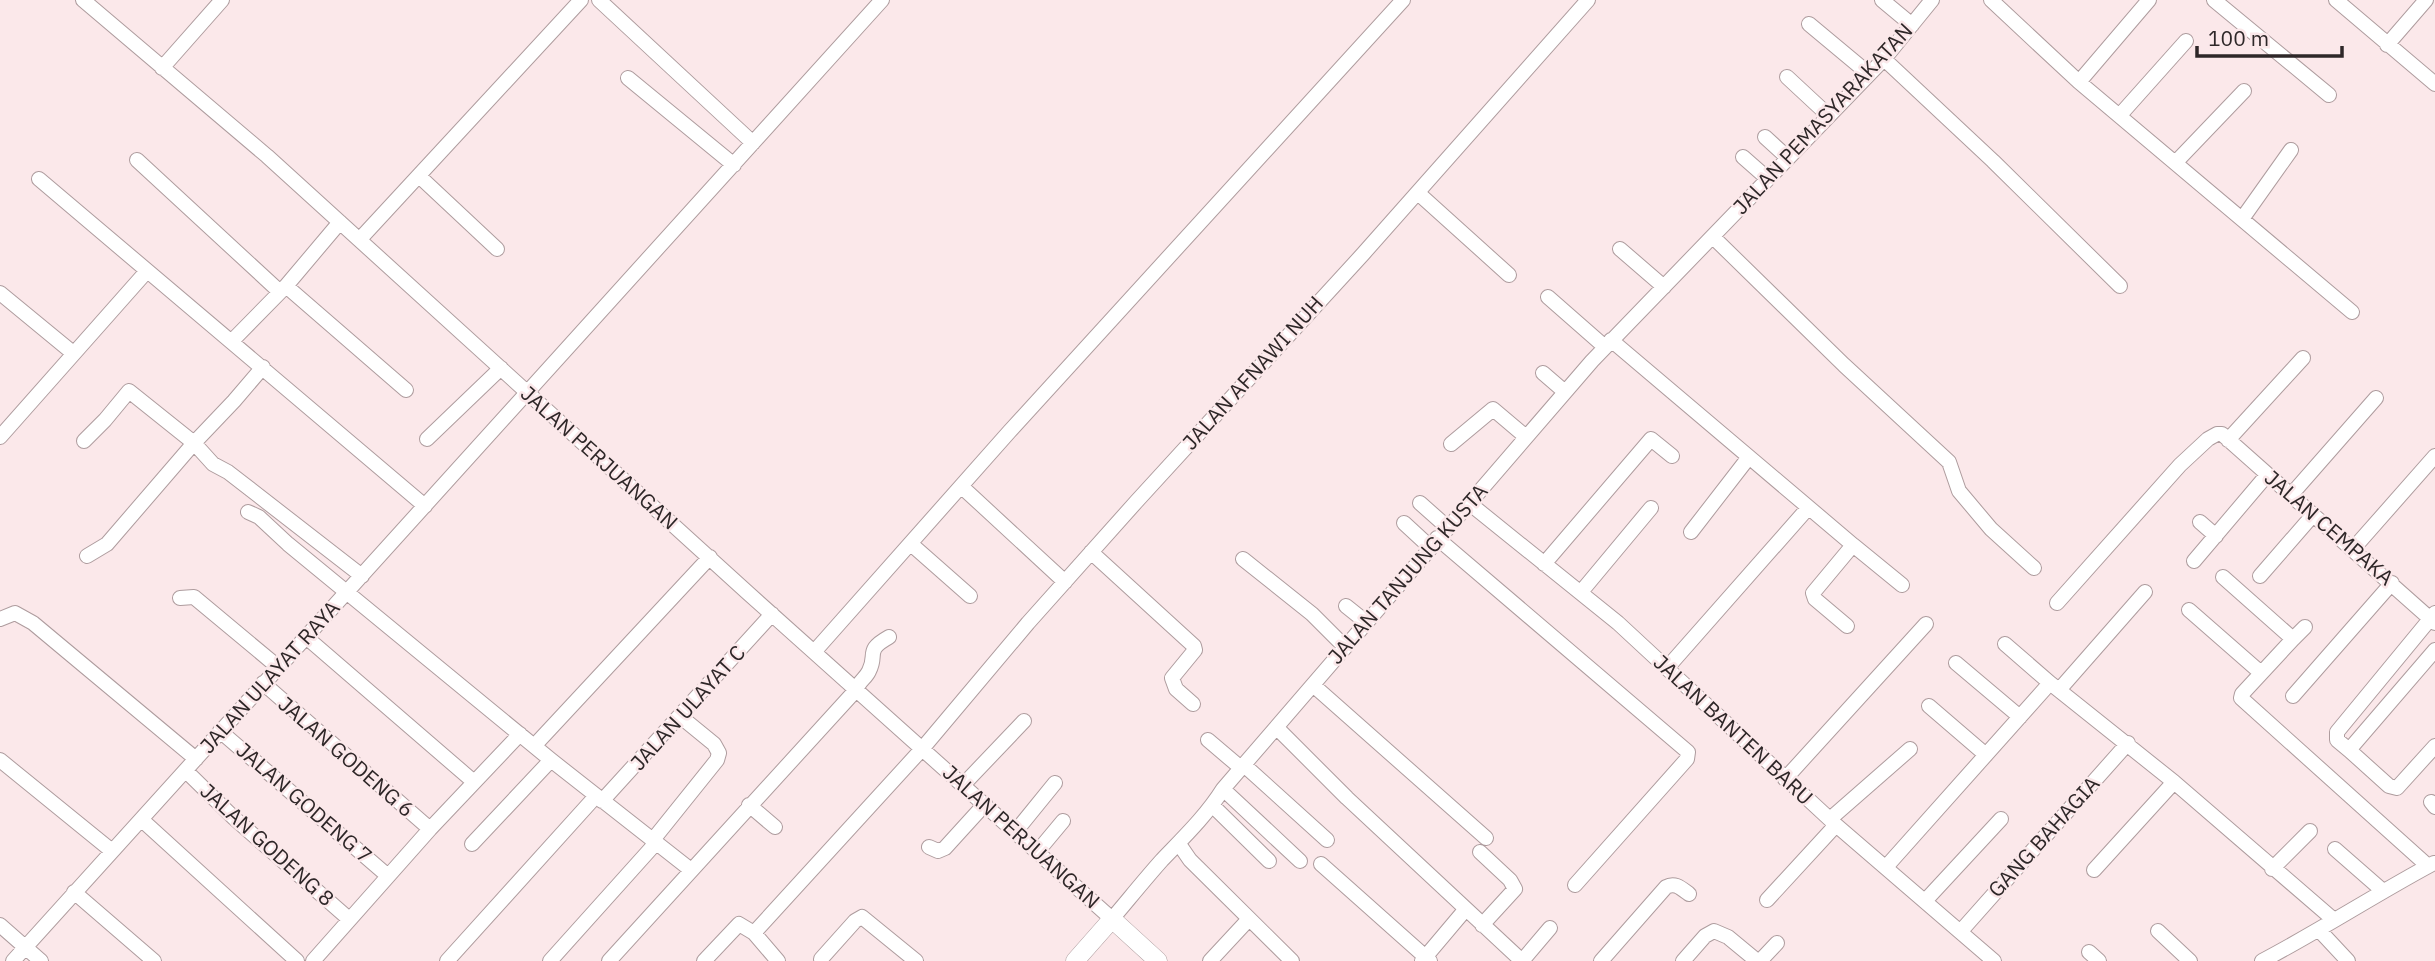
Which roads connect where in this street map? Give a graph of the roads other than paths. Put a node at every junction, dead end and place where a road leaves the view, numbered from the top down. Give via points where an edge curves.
1 (83, 0) edge
2 (222, 0) edge
3 (582, 0) edge
4 (599, 0) edge
5 (882, 0) edge
6 (1404, 0) edge
7 (1588, 0) edge
8 (1882, 0) edge
9 (1932, 0) edge
10 (1991, 0) edge
11 (2149, 0) edge
12 (2214, 0) edge
13 (2336, 0) edge
14 (2426, 0) edge
15 (1809, 24) dead end
16 (1912, 25) junction
17 (2186, 41) dead end
18 (2387, 45) junction
19 (1884, 59) junction
20 (162, 68) junction
21 (1869, 74) junction
22 (1787, 77) dead end
23 (628, 78) dead end
24 (2080, 82) junction
25 (2435, 84) edge
26 (2244, 91) dead end
27 (2329, 95) dead end
28 (2120, 115) junction
29 (1829, 116) junction
30 (1765, 137) dead end
31 (753, 143) junction
32 (2291, 150) dead end
33 (1743, 156) dead end
34 (1788, 158) junction
35 (137, 160) dead end
36 (2176, 162) junction
37 (734, 165) junction
38 (419, 176) junction
39 (1768, 178) junction
40 (39, 179) dead end
41 (1418, 193) junction
42 (2242, 219) junction
43 (340, 222) junction
44 (1713, 237) junction
45 (360, 239) junction
46 (497, 249) dead end
47 (1620, 249) dead end
48 (147, 271) junction
49 (1508, 275) dead end
50 (2120, 286) dead end
51 (1664, 287) junction
52 (283, 289) junction
53 (0, 293) edge
54 (1548, 297) dead end
55 (2352, 312) dead end
56 (232, 341) junction
57 (1608, 344) junction
58 (73, 353) junction
59 (2303, 358) dead end
60 (263, 367) junction
61 (501, 368) junction
62 (1543, 373) dead end
63 (406, 390) dead end
64 (526, 393) junction
65 (1566, 393) junction
66 (2376, 398) dead end
67 (0, 437) edge
68 (1526, 437) junction
69 (2225, 437) junction
70 (426, 439) dead end
71 (84, 441) dead end
72 (194, 443) junction
73 (1451, 444) dead end
74 (1672, 456) dead end
75 (2435, 456) edge
76 (1749, 457) junction
77 (2267, 475) junction
78 (962, 487) junction
79 (2291, 495) junction
80 (1420, 503) dead end
81 (1469, 503) junction
82 (425, 506) junction
83 (1651, 508) dead end
84 (1808, 508) junction
85 (248, 512) dead end
86 (2313, 515) junction
87 (2200, 522) dead end
88 (1404, 523) dead end
89 (1691, 532) dead end
90 (2216, 536) junction
91 (1438, 537) junction
92 (911, 544) junction
93 (1853, 545) junction
94 (2353, 549) junction
95 (1091, 552) junction
96 (87, 556) dead end
97 (710, 557) junction
98 (1243, 559) dead end
99 (2194, 561) dead end
100 (1544, 564) junction
101 (2034, 568) dead end
102 (362, 576) junction
103 (2260, 576) dead end
104 (2224, 577) dead end
105 (1065, 582) junction
106 (2392, 583) junction
107 (1902, 585) dead end
108 (348, 592) junction
109 (1581, 592) junction
110 (2145, 592) dead end
111 (970, 596) dead end
112 (180, 598) dead end
113 (2057, 603) dead end
114 (1346, 606) dead end
115 (2189, 610) dead end
116 (772, 614) junction
117 (2433, 618) edge
118 (0, 619) edge
119 (1366, 622) junction
120 (1926, 624) dead end
121 (1847, 626) dead end
122 (2305, 627) dead end
123 (306, 637) junction
124 (888, 638) dead end
125 (2293, 639) junction
126 (2005, 644) dead end
127 (1345, 647) junction
128 (2435, 650) edge
129 (814, 652) junction
130 (1956, 663) dead end
131 (278, 667) junction
132 (1667, 668) junction
133 (2261, 673) junction
134 (263, 683) junction
135 (1313, 685) junction
136 (2054, 687) junction
137 (856, 690) junction
138 (2293, 696) dead end
139 (1192, 704) dead end
140 (1929, 706) dead end
141 (681, 717) junction
142 (2020, 717) junction
143 (1024, 721) dead end
144 (1277, 728) junction
145 (220, 731) junction
146 (520, 734) junction
147 (1208, 740) dead end
148 (2128, 743) junction
149 (535, 745) junction
150 (2435, 746) edge
151 (922, 749) junction
152 (1910, 749) dead end
153 (2349, 750) junction
154 (1986, 755) junction
155 (196, 759) junction
156 (0, 760) edge
157 (551, 760) junction
158 (1242, 767) junction
159 (186, 771) junction
160 (1785, 779) junction
161 (474, 782) junction
162 (2174, 782) junction
163 (1055, 783) dead end
164 (964, 784) junction
165 (1223, 789) junction
166 (599, 799) junction
167 (985, 804) junction
168 (749, 805) junction
169 (1213, 806) junction
170 (2001, 819) dead end
171 (142, 820) junction
172 (1063, 821) dead end
173 (1833, 822) junction
174 (775, 827) dead end
175 (430, 829) junction
176 (1016, 831) junction
177 (2310, 831) dead end
178 (1328, 840) dead end
179 (654, 842) junction
180 (472, 844) dead end
181 (1179, 844) junction
182 (929, 848) dead end
183 (2335, 849) dead end
184 (112, 851) junction
185 (1038, 851) junction
186 (1269, 861) dead end
187 (1300, 861) dead end
188 (1321, 864) dead end
189 (2432, 865) edge
190 (1886, 867) junction
191 (2273, 869) junction
192 (691, 870) junction
193 (2094, 870) dead end
194 (388, 876) junction
195 (1575, 885) dead end
196 (2383, 891) junction
197 (74, 892) junction
198 (1689, 894) dead end
199 (1767, 900) dead end
200 (1925, 901) junction
201 (1465, 910) junction
202 (349, 919) junction
203 (1112, 919) junction
204 (1249, 919) junction
205 (2334, 920) junction
206 (0, 925) edge
207 (1482, 925) junction
208 (1550, 928) dead end
209 (1961, 931) junction
210 (2158, 931) dead end
211 (2320, 931) junction
212 (754, 933) junction
213 (1777, 943) dead end
214 (26, 947) junction
215 (821, 959) dead end
216 (1426, 960) edge
217 (1602, 960) edge
218 (13, 961) edge
219 (41, 961) edge
220 (154, 961) edge
221 (297, 961) edge
222 (313, 961) edge
223 (447, 961) edge
224 (550, 961) edge
225 (609, 961) edge
226 (704, 961) edge
227 (778, 961) edge
228 (916, 961) edge
229 (1075, 961) edge
230 (1158, 961) edge
231 (1210, 961) edge
232 (1292, 961) edge
233 (1683, 961) edge
234 (1759, 961) edge
235 (1994, 961) edge
236 (2190, 961) edge
237 (2262, 961) edge
238 (2348, 961) edge

1 - 20 street, JALAN PERJUANGAN
2 - 20 street
3 - 38 street
4 - 31 street
5 - 31 street, JALAN ULAYAT RAYA
6 - 78 street
7 - 41 street, JALAN AFNAWI NUH
8 - 16 street
9 - 16 street, JALAN PEMASYARAKATAN
10 - 24 street
11 - 24 street
12 - 27 street
13 - 18 street
14 - 18 street
15 - 21 street
16 - 19 street, JALAN PEMASYARAKATAN
17 - 28 street
18 - 25 street
19 - 21 street, JALAN PEMASYARAKATAN
19 - 50 street
20 - 43 street, JALAN PERJUANGAN
21 - 29 street, JALAN PEMASYARAKATAN
22 - 29 street
23 - 37 street
24 - 28 street
26 - 36 street
28 - 36 street
29 - 34 street, JALAN PEMASYARAKATAN
30 - 34 street
31 - 37 street, JALAN ULAYAT RAYA
32 - 42 street
33 - 39 street
34 - 39 street, JALAN PEMASYARAKATAN
35 - 52 street
36 - 42 street
37 - 64 street, JALAN ULAYAT RAYA
38 - 45 street
38 - 46 street
39 - 44 street, JALAN PEMASYARAKATAN
40 - 48 street
41 - 49 street
41 - 95 street, JALAN AFNAWI NUH
42 - 55 street
43 - 45 street, JALAN PERJUANGAN
43 - 52 street
44 - 51 street, JALAN TANJUNG KUSTA
44 - 101 street via 1949,462 1959,491
45 - 61 street, JALAN PERJUANGAN
47 - 51 street
48 - 56 street
48 - 58 street
51 - 57 street, JALAN TANJUNG KUSTA
52 - 56 street
52 - 63 street
53 - 58 street
54 - 57 street
56 - 60 street
57 - 65 street, JALAN TANJUNG KUSTA
57 - 76 street
58 - 67 street
59 - 69 street
60 - 72 street
60 - 82 street
61 - 64 street, JALAN PERJUANGAN
61 - 70 street
62 - 65 street
64 - 82 street, JALAN ULAYAT RAYA
64 - 97 street, JALAN PERJUANGAN
65 - 68 street, JALAN TANJUNG KUSTA
66 - 79 street
68 - 73 street via 1493,409
68 - 81 street, JALAN TANJUNG KUSTA
69 - 77 street, JALAN CEMPAKA
69 - 113 street via 2217,434 2208,439 2185,460
71 - 72 street via 129,391
72 - 96 street via 107,544
72 - 102 street via 213,464
74 - 100 street via 1648,436
75 - 94 street
76 - 84 street
76 - 89 street
77 - 79 street, JALAN CEMPAKA
77 - 90 street
78 - 92 street
78 - 105 street
79 - 86 street, JALAN CEMPAKA
80 - 91 street
81 - 91 street, JALAN TANJUNG KUSTA
81 - 100 street, JALAN BANTEN BARU
82 - 102 street, JALAN ULAYAT RAYA
83 - 109 street
84 - 93 street
84 - 132 street
85 - 108 street
86 - 94 street, JALAN CEMPAKA
86 - 103 street
87 - 90 street
88 - 91 street
90 - 99 street
91 - 119 street, JALAN TANJUNG KUSTA
91 - 195 street via 1688,752 1687,759
92 - 111 street
92 - 129 street
93 - 107 street
93 - 121 street via 1812,593
94 - 106 street, JALAN CEMPAKA
95 - 105 street, JALAN AFNAWI NUH
95 - 139 street via 1194,646 1172,678 1176,689
97 - 116 street, JALAN PERJUANGAN
97 - 149 street
98 - 127 street
100 - 109 street, JALAN BANTEN BARU
102 - 108 street, JALAN ULAYAT RAYA
104 - 125 street
105 - 151 street, JALAN AFNAWI NUH
106 - 117 street, JALAN CEMPAKA
106 - 138 street
108 - 123 street, JALAN ULAYAT RAYA
108 - 146 street
109 - 132 street, JALAN BANTEN BARU
110 - 136 street
112 - 131 street via 194,597
114 - 119 street
115 - 133 street
116 - 129 street, JALAN PERJUANGAN
116 - 141 street, JALAN ULAYAT C
117 - 153 street via 2337,732 2337,740
118 - 155 street via 15,613 33,623
119 - 127 street, JALAN TANJUNG KUSTA
120 - 160 street
122 - 125 street
123 - 131 street, JALAN ULAYAT RAYA
123 - 161 street
124 - 137 street via 875,648 870,670
125 - 133 street
126 - 136 street
127 - 135 street, JALAN TANJUNG KUSTA
128 - 153 street
129 - 137 street, JALAN PERJUANGAN
130 - 142 street
131 - 134 street, JALAN ULAYAT RAYA
132 - 160 street, JALAN BANTEN BARU
133 - 189 street via 2242,700
134 - 145 street, JALAN ULAYAT RAYA
134 - 175 street, JALAN GODENG 6
135 - 144 street, JALAN TANJUNG KUSTA
135 - 207 street via 1483,845 1510,880 1515,889
136 - 142 street
136 - 148 street
137 - 151 street, JALAN PERJUANGAN
137 - 168 street
140 - 154 street
141 - 166 street, JALAN ULAYAT C
141 - 179 street via 719,753
142 - 154 street
143 - 164 street
144 - 158 street, JALAN TANJUNG KUSTA
144 - 201 street
145 - 155 street, JALAN ULAYAT RAYA
145 - 194 street, JALAN GODENG 7
146 - 149 street
146 - 161 street
147 - 158 street
148 - 162 street
148 - 209 street, GANG BAHAGIA
149 - 157 street
150 - 153 street via 2397,788
151 - 164 street, JALAN PERJUANGAN
151 - 212 street, JALAN AFNAWI NUH
152 - 173 street
154 - 190 street
155 - 159 street, JALAN ULAYAT RAYA
156 - 184 street
157 - 166 street
157 - 180 street
158 - 165 street, JALAN TANJUNG KUSTA
158 - 178 street
159 - 171 street, JALAN ULAYAT RAYA
159 - 202 street, JALAN GODENG 8
160 - 173 street, JALAN BANTEN BARU
161 - 175 street
162 - 191 street
162 - 193 street
163 - 176 street
164 - 167 street, JALAN PERJUANGAN
165 - 169 street, JALAN TANJUNG KUSTA
165 - 187 street
166 - 179 street
166 - 223 street, JALAN ULAYAT C
167 - 176 street, JALAN PERJUANGAN
167 - 182 street via 945,848
168 - 174 street
168 - 192 street
169 - 181 street, JALAN TANJUNG KUSTA
169 - 186 street
170 - 200 street
171 - 184 street, JALAN ULAYAT RAYA
171 - 221 street
172 - 185 street
173 - 190 street, JALAN BANTEN BARU
173 - 199 street
175 - 194 street
176 - 185 street, JALAN PERJUANGAN
177 - 191 street
179 - 192 street
179 - 224 street
181 - 203 street, JALAN TANJUNG KUSTA
181 - 204 street
183 - 196 street
184 - 197 street, JALAN ULAYAT RAYA
185 - 203 street, JALAN PERJUANGAN
188 - 216 street
189 - 196 street
190 - 200 street, JALAN BANTEN BARU
191 - 205 street
192 - 225 street
194 - 202 street
196 - 205 street
197 - 214 street, JALAN ULAYAT RAYA
197 - 220 street
198 - 217 street via 1671,884 1666,887
200 - 209 street, JALAN BANTEN BARU
201 - 207 street
201 - 216 street
202 - 222 street
203 - 229 main road
203 - 230 main road
204 - 231 street
204 - 232 street
205 - 211 street
206 - 214 street
207 - 208 street via 1522,961
209 - 235 street, JALAN BANTEN BARU
210 - 236 street
211 - 237 street
211 - 238 street
212 - 226 street via 737,925
212 - 227 street
213 - 234 street
214 - 218 street, JALAN ULAYAT RAYA
214 - 219 street
215 - 228 street via 862,918
233 - 234 street via 1714,931

